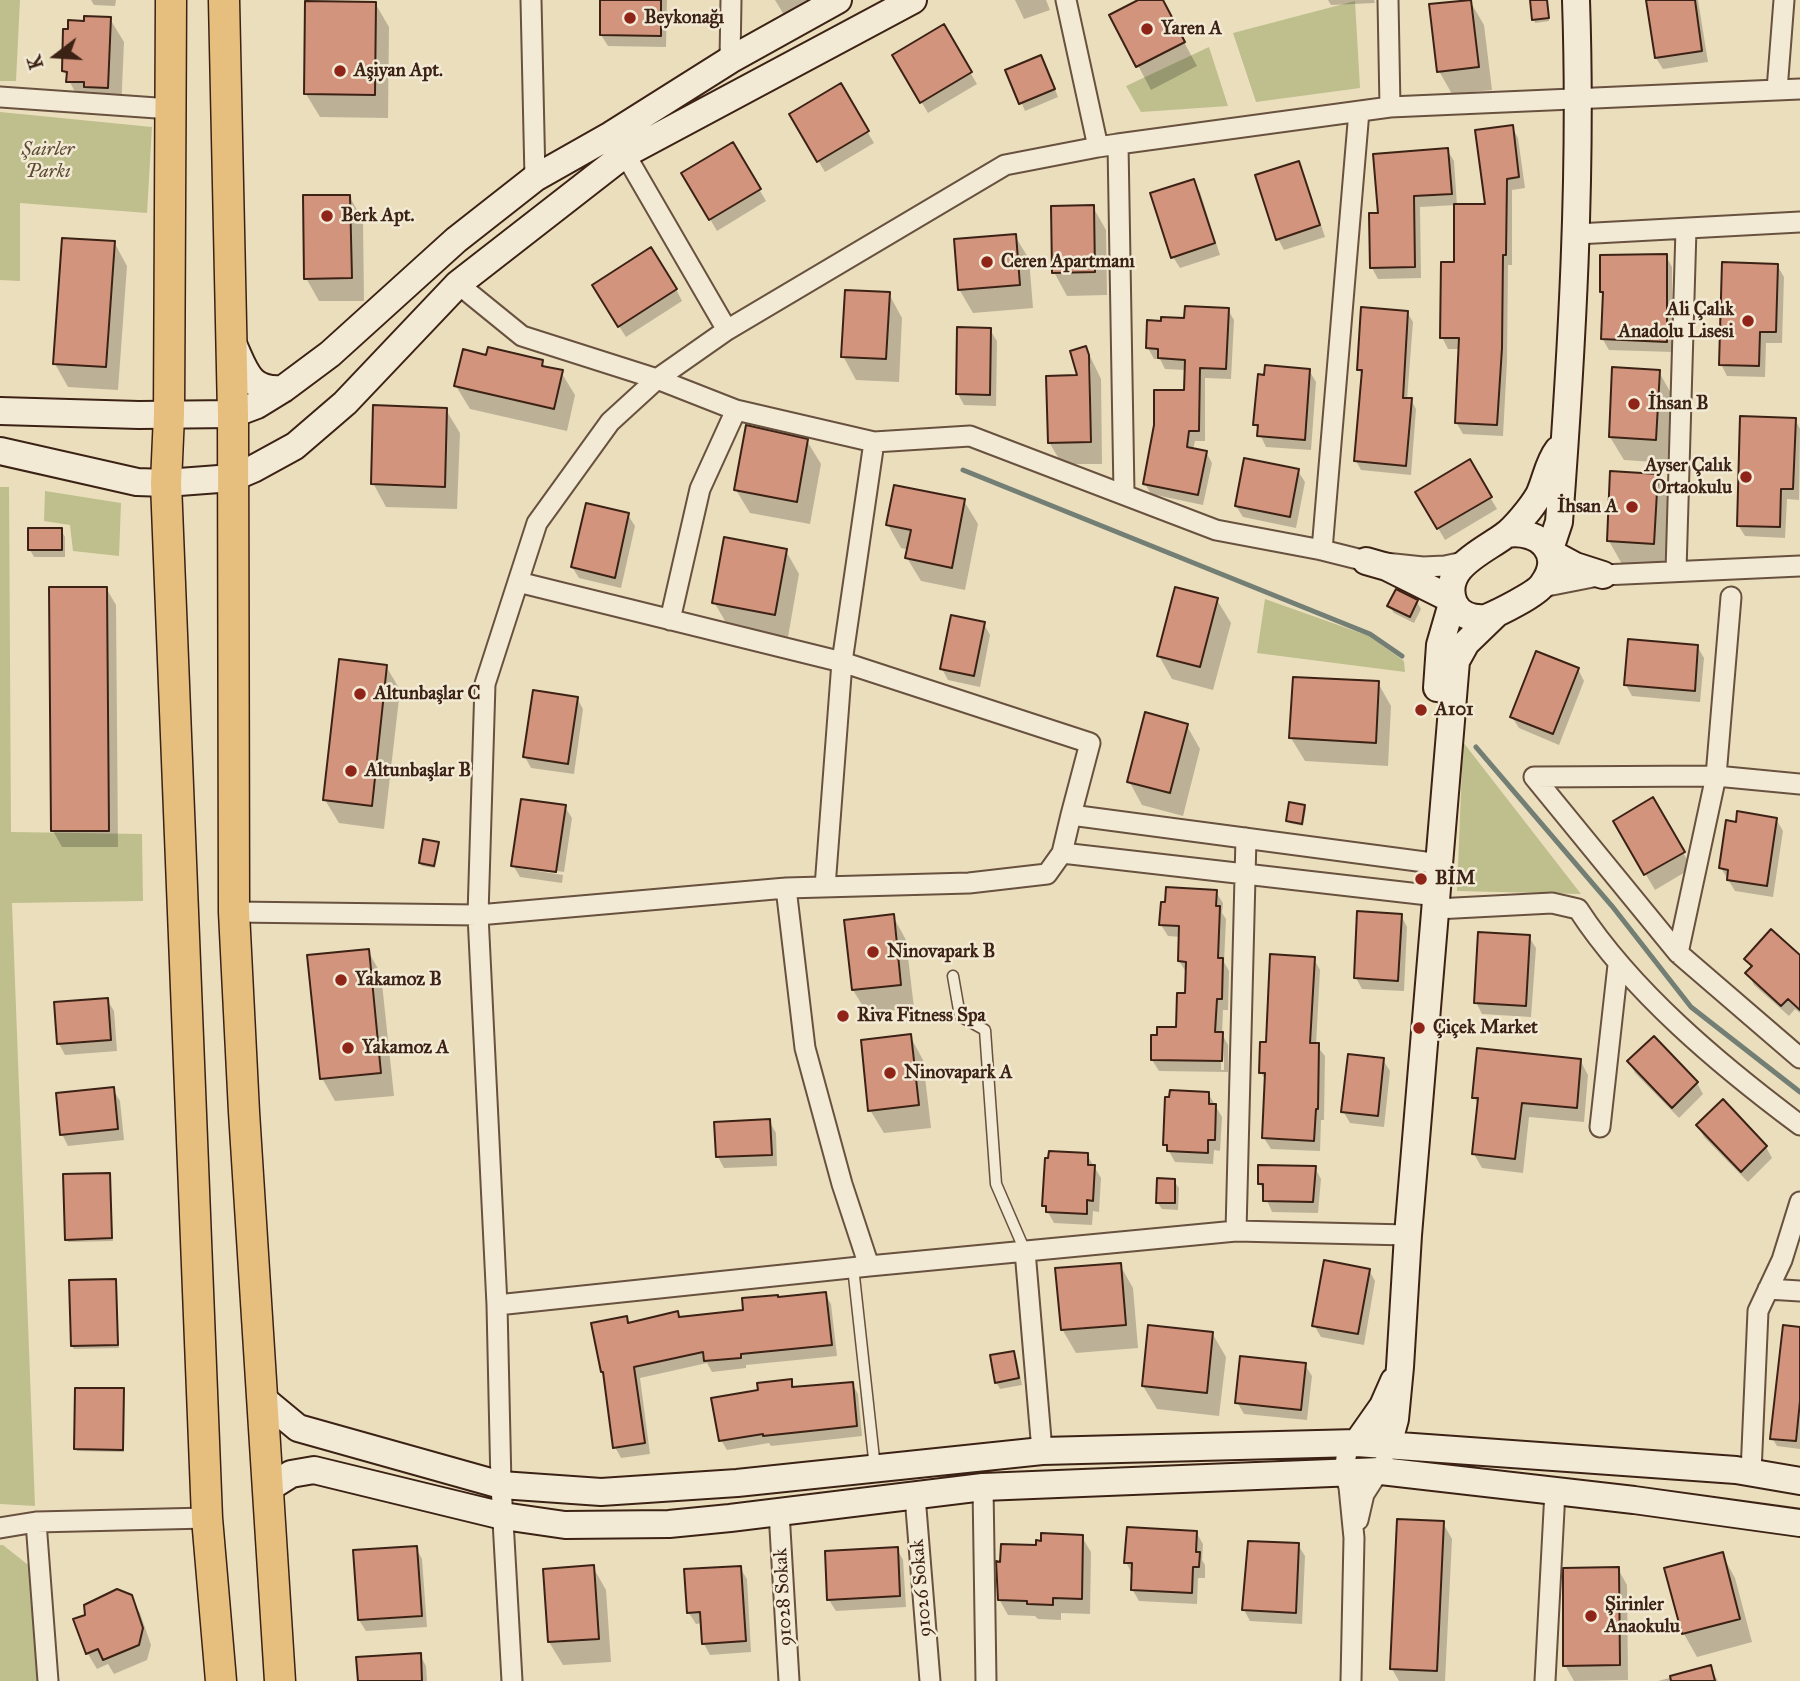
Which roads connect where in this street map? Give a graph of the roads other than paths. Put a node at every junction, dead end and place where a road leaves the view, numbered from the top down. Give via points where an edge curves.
1 (171, 0) edge
2 (224, 0) edge
3 (531, 0) edge
4 (731, 0) edge
5 (838, 0) edge
6 (913, 0) edge
7 (1066, 0) edge
8 (1388, 0) edge
9 (1576, 0) edge
10 (1784, 0) edge
11 (730, 60) junction
12 (1800, 89) edge
13 (1777, 90) junction
14 (0, 97) edge
15 (1579, 98) junction
16 (1390, 107) junction
17 (171, 109) junction
18 (1359, 111) junction
19 (1118, 144) junction
20 (1098, 147) junction
21 (625, 154) junction
22 (534, 178) junction
23 (1800, 222) edge
24 (1686, 229) junction
25 (1577, 234) junction
26 (458, 284) junction
27 (727, 330) junction
28 (233, 344) junction
29 (657, 379) junction
30 (283, 389) junction
31 (736, 410) junction
32 (0, 411) edge
33 (233, 414) junction
34 (169, 415) junction
35 (1565, 440) junction
36 (874, 442) junction
37 (0, 451) edge
38 (278, 456) junction
39 (232, 478) junction
40 (166, 483) junction
41 (1124, 493) junction
42 (232, 526) junction
43 (1507, 534) junction
44 (1322, 550) junction
45 (1549, 552) junction
46 (1366, 561) junction
47 (1468, 561) junction
48 (1800, 566) edge
49 (1676, 571) junction
50 (1603, 575) junction
51 (517, 582) junction
52 (1542, 587) junction
53 (1731, 597) dead end
54 (1453, 600) junction
55 (1497, 613) junction
56 (670, 620) junction
57 (842, 663) junction
58 (1716, 776) junction
59 (1800, 783) edge
60 (1071, 815) junction
61 (1246, 838) junction
62 (1062, 853) junction
63 (1440, 864) junction
64 (1245, 873) junction
65 (825, 887) junction
66 (786, 888) junction
67 (1436, 902) junction
68 (234, 912) junction
69 (478, 915) junction
70 (1678, 953) junction
71 (1618, 965) junction
72 (953, 976) dead end
73 (1800, 1058) edge
74 (1800, 1125) edge
75 (1600, 1127) dead end
76 (1800, 1202) edge
77 (1236, 1231) junction
78 (1408, 1235) junction
79 (1025, 1251) junction
80 (861, 1267) junction
81 (1768, 1289) junction
82 (1800, 1291) edge
83 (497, 1305) junction
84 (1400, 1367) junction
85 (262, 1399) junction
86 (1357, 1443) junction
87 (1388, 1445) junction
88 (1042, 1451) junction
89 (875, 1469) junction
90 (1381, 1471) junction
91 (1344, 1472) junction
92 (1751, 1473) junction
93 (1800, 1481) edge
94 (501, 1485) junction
95 (983, 1487) junction
96 (267, 1489) junction
97 (1555, 1491) junction
98 (915, 1496) junction
99 (779, 1512) junction
100 (503, 1516) junction
101 (207, 1518) junction
102 (36, 1522) junction
103 (1800, 1523) edge
104 (0, 1528) edge
105 (1354, 1538) junction
106 (48, 1681) edge
107 (221, 1681) edge
108 (280, 1681) edge
109 (512, 1681) edge
110 (789, 1681) edge
111 (930, 1681) edge
112 (986, 1681) edge
113 (1351, 1681) edge
114 (1545, 1681) edge

1 - 17 main road
2 - 28 main road
3 - 22 street
4 - 11 street
5 - 11 street
6 - 21 street
7 - 20 street
8 - 16 street
9 - 15 street
10 - 13 street
11 - 22 street
12 - 13 street
13 - 15 street
14 - 17 street
15 - 16 street
15 - 25 street
16 - 18 street
17 - 34 main road
18 - 19 street
18 - 44 street
19 - 20 street
19 - 41 street
20 - 27 street via 1004,165
21 - 26 street
21 - 27 street
22 - 30 street
23 - 24 street
24 - 25 street
24 - 49 street
25 - 35 street
26 - 29 street via 522,336
26 - 38 street via 345,403
27 - 29 street
28 - 30 street via 250,379 268,390
28 - 33 main road
29 - 31 street
29 - 51 street via 610,422 537,523
30 - 33 street
31 - 36 street
31 - 56 street via 701,489
32 - 34 street
33 - 34 street
33 - 39 main road
34 - 40 main road
35 - 43 street via 1554,455 1539,495
35 - 45 street via 1559,522
36 - 41 street via 970,436
36 - 57 street
37 - 40 street via 136,482
38 - 39 street
38 - 42 street
39 - 40 street
39 - 42 main road
40 - 101 main road
41 - 44 street via 1216,530
42 - 68 main road
43 - 45 street via 1531,535
43 - 47 street
44 - 46 street
45 - 50 street
45 - 52 street via 1551,564
46 - 47 street via 1423,567
46 - 54 street
47 - 54 street via 1452,581
48 - 49 street
49 - 50 street
50 - 52 street
51 - 56 street
51 - 69 street via 485,684
52 - 55 street
53 - 58 street
54 - 55 street via 1464,615 1475,619
54 - 63 street via 1440,645 1434,729
55 - 63 street via 1466,643 1455,662
56 - 57 street
57 - 60 street via 1090,743
57 - 65 street
58 - 59 street
58 - 70 street
58 - 70 street via 1535,777
60 - 61 street
60 - 62 street
61 - 63 street
61 - 64 street
62 - 64 street
62 - 65 street via 1047,874 969,883
63 - 67 street
64 - 67 street
64 - 77 street
65 - 66 street
66 - 69 street
66 - 80 street via 805,1048
67 - 71 street via 1552,902 1578,909
67 - 78 street
68 - 69 street
68 - 85 main road
69 - 83 street
70 - 73 street
71 - 74 street via 1753,1090
71 - 75 street
72 - 79 lane via 960,1016 985,1030 996,1184
76 - 81 street
77 - 78 street
77 - 79 street
78 - 84 street
79 - 80 street
79 - 88 street
80 - 83 street
80 - 89 lane
81 - 82 street
81 - 92 street via 1758,1311
83 - 94 street
84 - 86 street via 1383,1406
84 - 87 street
85 - 94 street via 298,1428
85 - 96 main road
86 - 87 street
86 - 88 street
86 - 91 street via 1347,1451
87 - 90 street
87 - 92 street
88 - 89 street
89 - 94 street via 601,1492
90 - 91 street
90 - 97 street
90 - 105 street via 1364,1494
91 - 95 street
91 - 105 street
92 - 93 street
94 - 100 street
95 - 98 street
95 - 112 street
96 - 100 street via 291,1474 314,1470
96 - 108 main road
97 - 103 street
97 - 114 street
98 - 99 street
98 - 111 street, 91026 Sokak
99 - 100 street via 669,1524 565,1525
99 - 110 street, 91028 Sokak
100 - 109 street
101 - 102 street
101 - 107 main road
102 - 104 street
102 - 106 street
105 - 113 street

